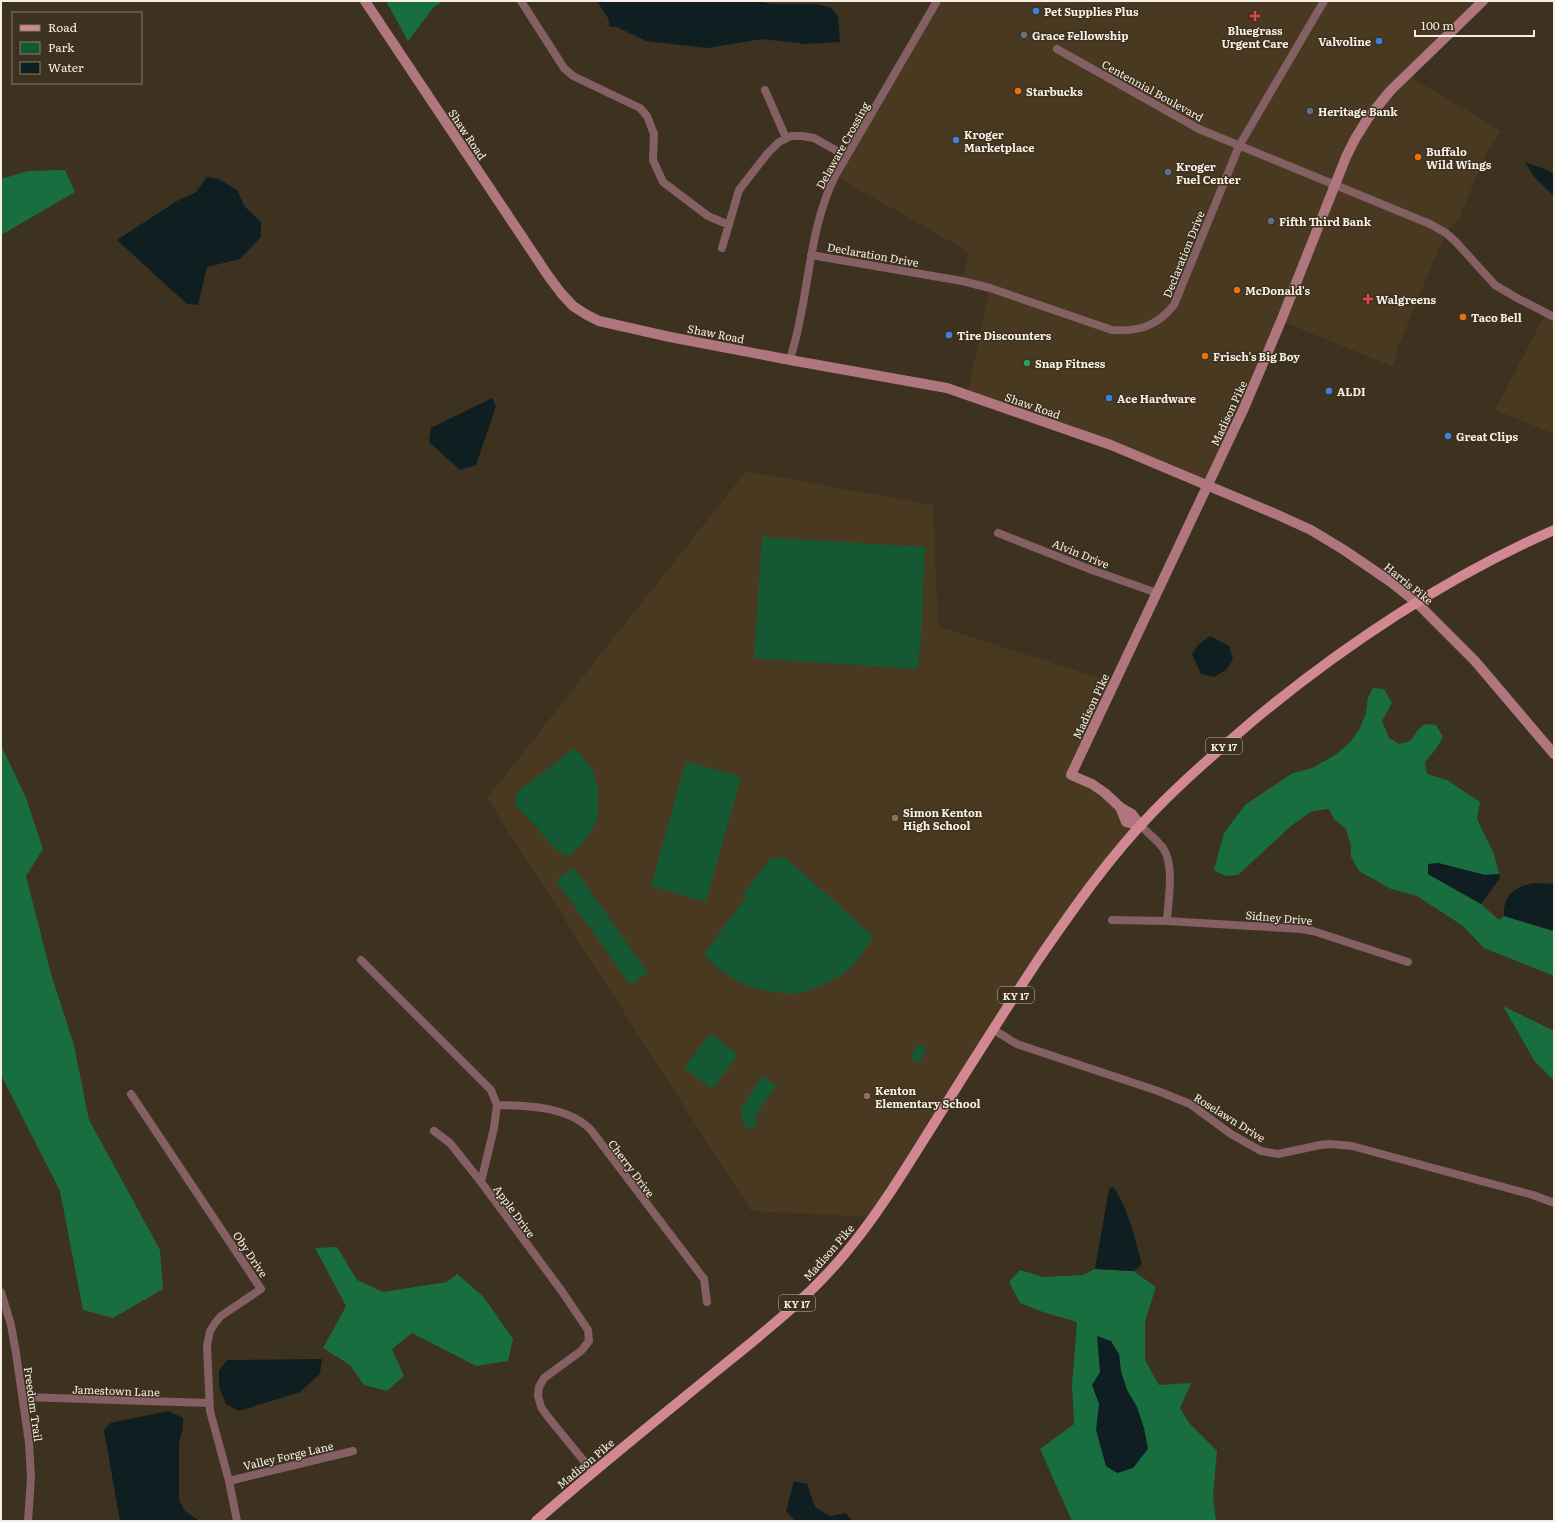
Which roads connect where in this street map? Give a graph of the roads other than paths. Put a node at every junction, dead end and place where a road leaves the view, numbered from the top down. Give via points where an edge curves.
1 (365, 1) edge
2 (521, 1) edge
3 (937, 1) edge
4 (1324, 1) edge
5 (1484, 1) edge
6 (1057, 48) dead end
7 (765, 90) dead end
8 (786, 138) junction
9 (1239, 146) junction
10 (846, 156) junction
11 (1335, 184) junction
12 (729, 225) junction
13 (722, 248) dead end
14 (811, 255) junction
15 (1554, 317) edge
16 (790, 360) junction
17 (1208, 486) junction
18 (1554, 530) edge
19 (998, 533) dead end
20 (1157, 593) junction
21 (1416, 602) junction
22 (1554, 754) edge
23 (1141, 826) junction
24 (1112, 920) dead end
25 (1168, 921) junction
26 (361, 960) dead end
27 (1408, 962) dead end
28 (994, 1030) junction
29 (131, 1094) dead end
30 (497, 1105) junction
31 (434, 1131) dead end
32 (481, 1182) junction
33 (1554, 1203) edge
34 (1, 1292) edge
35 (707, 1302) dead end
36 (23, 1397) junction
37 (209, 1403) junction
38 (353, 1451) dead end
39 (592, 1472) junction
40 (229, 1481) junction
41 (28, 1521) edge
42 (237, 1521) edge
43 (536, 1521) edge

1 - 16 main road, Shaw Road via 549,277 573,306 599,320 621,326
2 - 12 street via 564,68 573,76 640,108 647,116 654,134 653,160 663,182 708,216
3 - 10 street, Delaware Crossing
4 - 9 street, Declaration Drive
5 - 11 main road, Madison Pike via 1378,105 1355,139
6 - 9 street, Centennial Boulevard via 1193,126
7 - 8 street
8 - 10 street via 814,138
8 - 12 street via 766,154 739,190
9 - 11 street, Centennial Boulevard
9 - 14 street, Declaration Drive via 1174,305 1161,319 1142,329 1112,330 990,288 962,281
10 - 14 street, Delaware Crossing via 824,200
11 - 15 street via 1446,233 1495,284
11 - 17 main road, Madison Pike via 1281,321
12 - 13 street
14 - 16 street, Delaware Crossing
16 - 17 main road, Shaw Road via 947,388 1111,445
17 - 20 main road, Madison Pike
17 - 21 main road, Harris Pike via 1310,530 1344,550
18 - 21 main road, KY 17
19 - 20 street, Alvin Drive
20 - 23 main road, Madison Pike via 1071,776 1092,784 1105,793 1132,814
21 - 22 main road, Harris Pike via 1475,661
21 - 23 main road, KY 17 via 1289,691 1211,756
23 - 25 street via 1163,848 1167,857 1170,868
23 - 28 main road, KY 17 via 1066,920
24 - 25 street, Sidney Drive
25 - 27 street, Sidney Drive via 1302,929
26 - 30 street via 491,1090
28 - 33 street, Roselawn Drive via 1017,1044 1190,1104 1231,1134 1261,1151 1278,1154 1320,1145 1341,1144 1533,1195
28 - 39 main road, Madison Pike / KY 17 via 888,1196 854,1244 823,1280
29 - 37 street, Oby Drive via 261,1289 221,1316 210,1331 207,1346
30 - 32 street, Apple Drive
30 - 35 street, Cherry Drive via 522,1105 562,1113 583,1122 704,1279
31 - 32 street via 450,1143
32 - 39 street, Apple Drive via 588,1330 588,1341 581,1351 544,1378 538,1396 541,1407 548,1417
34 - 36 street, Freedom Trail via 11,1325
36 - 37 street, Jamestown Lane
36 - 41 street, Freedom Trail via 31,1477
37 - 40 street, Oby Drive
38 - 40 street, Valley Forge Lane
39 - 43 main road, Madison Pike / KY 17
40 - 42 street, Oby Drive

